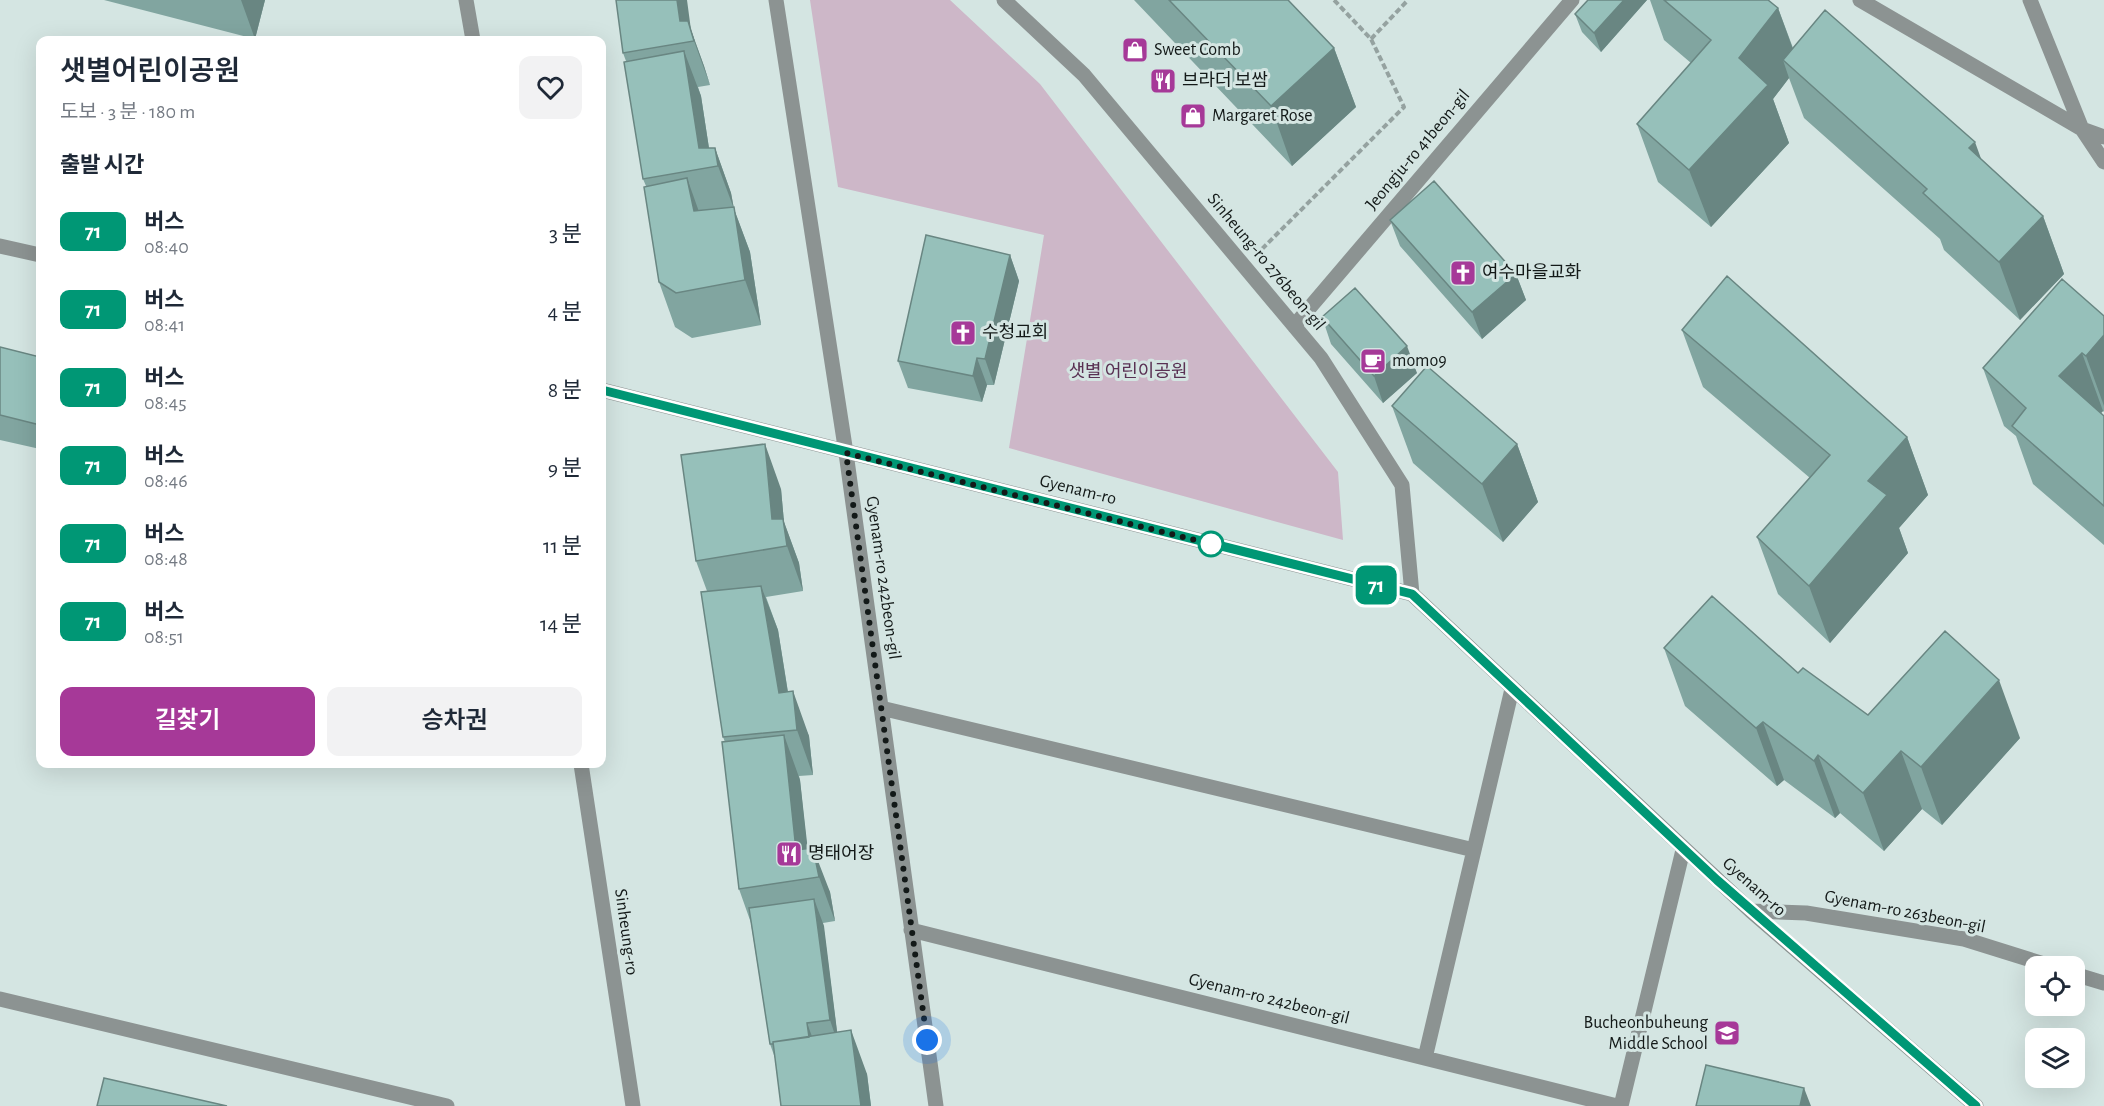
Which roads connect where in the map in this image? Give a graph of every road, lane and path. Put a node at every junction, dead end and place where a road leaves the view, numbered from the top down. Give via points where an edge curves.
1 (466, 0) edge
2 (776, 0) edge
3 (1004, 0) edge
4 (1334, 0) edge
5 (1408, 0) edge
6 (1572, 0) edge
7 (1860, 0) edge
8 (2030, 0) edge
9 (471, 36) edge
10 (1371, 39) junction
11 (2082, 129) junction
12 (2104, 136) edge
13 (2104, 162) edge
14 (0, 246) edge
15 (36, 254) edge
16 (1244, 267) junction
17 (1294, 326) junction
18 (606, 391) edge
19 (846, 453) junction
20 (1412, 594) junction
21 (1512, 689) junction
22 (881, 708) junction
23 (582, 768) edge
24 (1683, 849) junction
25 (1474, 850) junction
26 (1751, 911) junction
27 (911, 930) junction
28 (2025, 958) edge
29 (2085, 977) edge
30 (2104, 983) edge
31 (0, 999) edge
32 (1425, 1058) junction
33 (447, 1106) edge
34 (633, 1106) edge
35 (936, 1106) edge
36 (1619, 1106) edge
37 (1976, 1106) edge

1 - 9 street
2 - 19 street, Gyenam-ro 242beon-gil
3 - 16 street, Sinheung-ro 276beon-gil via 1084,75
4 - 10 path
5 - 10 path
6 - 17 street, Jeongju-ro 41beon-gil
7 - 11 street
8 - 11 street
10 - 16 path via 1404,107
11 - 12 street
11 - 13 street
14 - 15 street
16 - 17 street, Sinheung-ro 276beon-gil
17 - 20 street, Sinheung-ro 276beon-gil via 1321,358 1402,485
18 - 19 street, Gyenam-ro
19 - 20 street, Gyenam-ro
19 - 22 street, Gyenam-ro 242beon-gil
20 - 21 street, Gyenam-ro
21 - 24 street, Gyenam-ro
21 - 25 street
22 - 25 street
22 - 27 street, Gyenam-ro 242beon-gil
23 - 34 street, Sinheung-ro
24 - 26 street, Gyenam-ro
24 - 36 street
25 - 32 street
26 - 28 street, Gyenam-ro 263beon-gil via 1806,913 1964,939
26 - 37 street, Gyenam-ro
27 - 32 street, Gyenam-ro 242beon-gil
27 - 35 street, Gyenam-ro 242beon-gil
29 - 30 street
31 - 33 street
32 - 36 street, Gyenam-ro 242beon-gil

